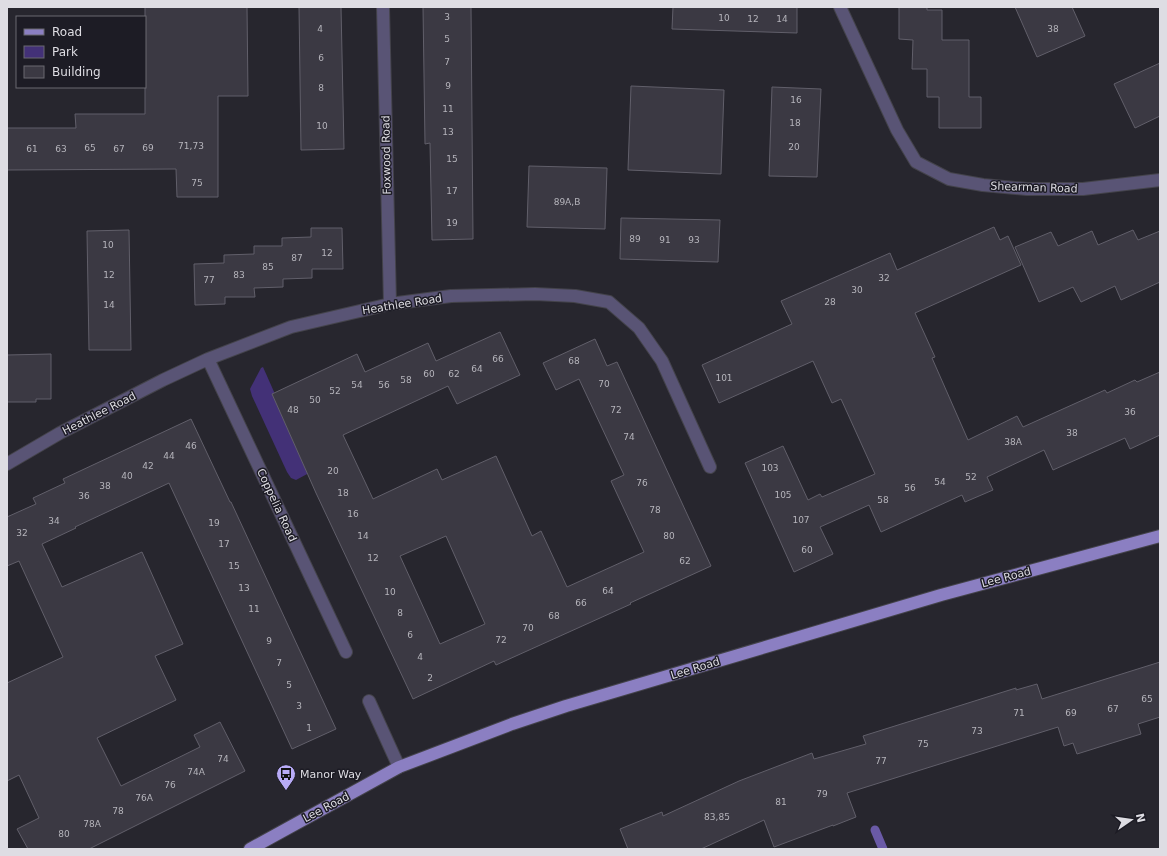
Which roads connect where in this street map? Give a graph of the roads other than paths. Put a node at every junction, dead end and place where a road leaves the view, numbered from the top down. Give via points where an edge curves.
1 (383, 7) edge
2 (840, 7) edge
3 (1160, 180) edge
4 (390, 304) junction
5 (208, 359) junction
6 (7, 464) edge
7 (710, 467) dead end
8 (1160, 536) edge
9 (346, 652) dead end
10 (369, 701) dead end
11 (400, 767) junction
12 (257, 847) edge

1 - 4 street, Foxwood Road
2 - 3 street, Shearman Road via 897,130 916,162 949,178 983,185 1027,189 1083,189
4 - 5 street, Heathlee Road via 291,327
4 - 7 street, Heathlee Road via 451,296 535,294 575,296 609,302 639,328 662,361
5 - 6 street, Heathlee Road via 60,433
5 - 9 street, Coppelia Road
8 - 11 main road, Lee Road via 941,595 566,706
10 - 11 street
11 - 12 main road, Lee Road

